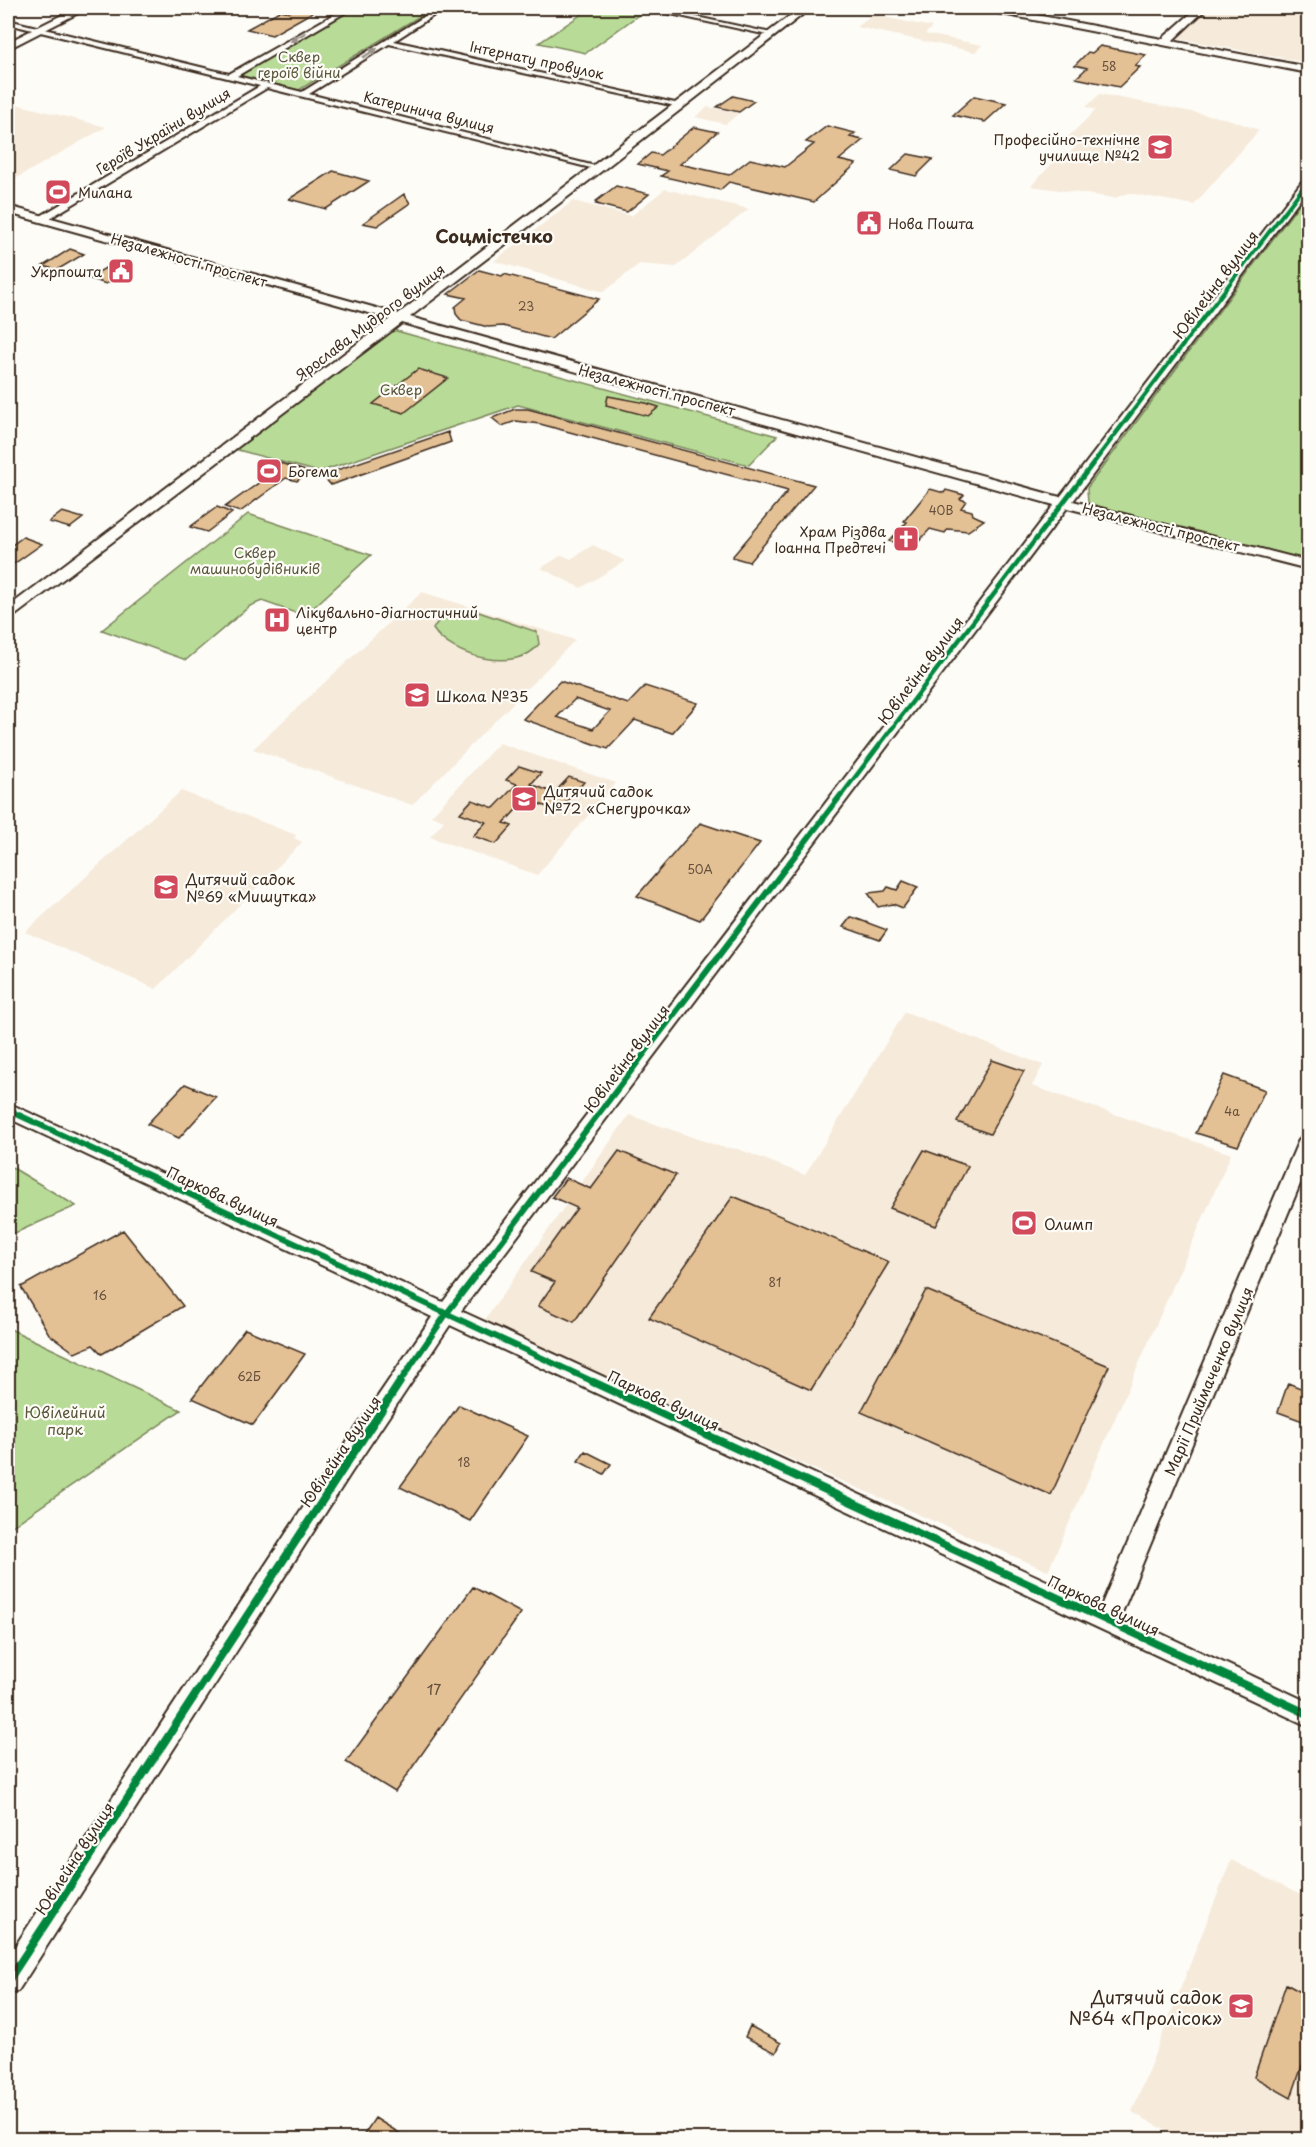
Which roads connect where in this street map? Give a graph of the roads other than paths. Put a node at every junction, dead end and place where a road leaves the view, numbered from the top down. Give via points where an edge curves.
1 (83, 8) edge
2 (349, 8) edge
3 (442, 8) edge
4 (647, 8) edge
5 (806, 8) edge
6 (987, 8) edge
7 (1202, 8) edge
8 (8, 22) edge
9 (39, 30) junction
10 (772, 34) junction
11 (388, 42) junction
12 (1166, 42) junction
13 (8, 46) edge
14 (1308, 70) edge
15 (230, 77) junction
16 (266, 86) junction
17 (303, 95) junction
18 (680, 105) junction
19 (598, 168) junction
20 (1308, 180) edge
21 (8, 209) edge
22 (42, 219) junction
23 (399, 319) junction
24 (1064, 503) junction
25 (1308, 565) edge
26 (8, 614) edge
27 (8, 1110) edge
28 (1308, 1143) edge
29 (447, 1313) junction
30 (1107, 1620) junction
31 (1308, 1714) edge
32 (8, 1981) edge

1 - 9 street
2 -> 15 street, Героїв України вулиця
3 - 11 street
4 - 10 street
5 - 10 street, Ярослава Мудрого вулиця
6 - 12 street
7 - 12 street
8 - 9 street, Катеринича вулиця
9 - 13 street
9 - 15 street, Катеринича вулиця
10 - 18 street, Ярослава Мудрого вулиця
17 -> 11 street
11 - 18 street, Інтернату провулок
12 - 14 street
15 - 16 street, Катеринича вулиця
16 - 17 street, Катеринича вулиця
16 - 22 street, Героїв України вулиця
17 - 19 street, Катеринича вулиця
18 - 19 street, Ярослава Мудрого вулиця
19 - 23 street, Ярослава Мудрого вулиця
20 - 24 street, Ювілейна вулиця
21 - 22 street, Незалежності проспект
22 - 23 street, Незалежності проспект
23 - 24 street, Незалежності проспект
23 - 26 street, Ярослава Мудрого вулиця
24 - 25 street, Незалежності проспект
24 - 29 street, Ювілейна вулиця
27 - 29 street, Паркова вулиця
28 - 30 street, Марії Приймаченко вулиця
29 - 30 street, Паркова вулиця
29 - 32 street, Ювілейна вулиця
30 - 31 street, Паркова вулиця

